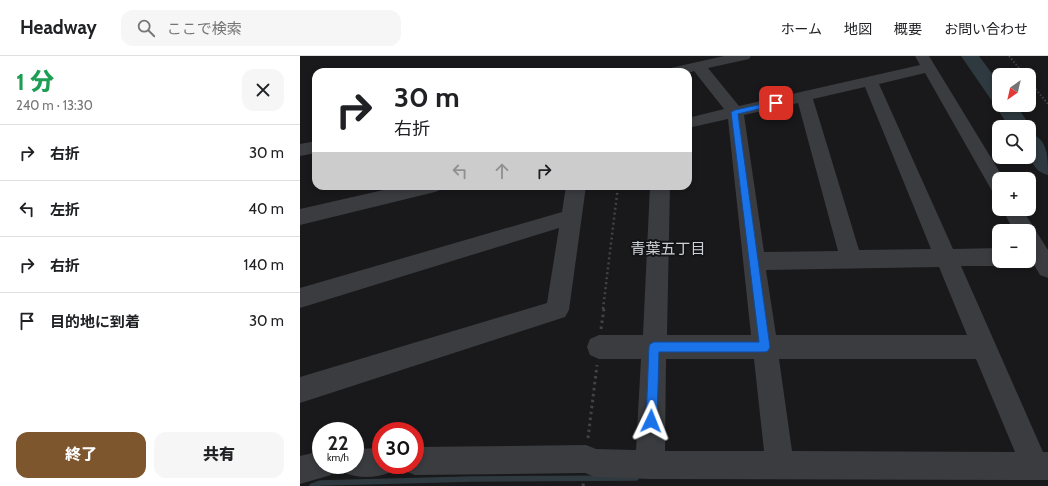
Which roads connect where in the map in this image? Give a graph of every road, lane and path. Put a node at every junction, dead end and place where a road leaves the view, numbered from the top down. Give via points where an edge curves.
1 (744, 56) edge
2 (1009, 56) edge
3 (925, 62) edge
4 (698, 66) junction
5 (689, 68) edge
6 (1019, 68) edge
7 (870, 81) junction
8 (1036, 89) edge
9 (804, 96) junction
10 (1048, 104) edge
11 (735, 112) junction
12 (692, 123) edge
13 (312, 148) edge
14 (300, 150) edge
15 (992, 174) edge
16 (414, 190) edge
17 (575, 190) edge
18 (618, 190) edge
19 (660, 190) edge
20 (300, 217) edge
21 (571, 217) junction
22 (992, 257) edge
23 (946, 258) junction
24 (851, 260) junction
25 (754, 261) junction
26 (300, 298) edge
27 (599, 347) junction
28 (654, 347) junction
29 (765, 347) junction
30 (984, 347) junction
31 (300, 390) edge
32 (586, 459) junction
33 (424, 461) edge
34 (650, 465) junction
35 (780, 465) junction
36 (1042, 466) edge
37 (312, 467) edge
38 (300, 470) edge

1 - 4 street
2 - 6 path
3 - 7 street
3 - 15 street
4 - 5 street
4 - 11 street
7 - 9 street
7 - 23 street
8 - 10 path
9 - 11 street
9 - 24 street
11 - 12 street
11 - 25 street
13 - 14 street
16 - 20 street
17 - 21 street
18 - 27 path
19 - 28 street
21 - 26 street
21 - 31 street via 557,310
22 - 23 street
23 - 24 street
23 - 30 street
24 - 25 street
25 - 29 street
27 - 28 street
27 - 32 path
28 - 29 street
28 - 34 street
29 - 30 street
29 - 35 street
30 - 36 street
32 - 33 street
32 - 34 street via 595,463
34 - 35 street
35 - 36 street
37 - 38 street

